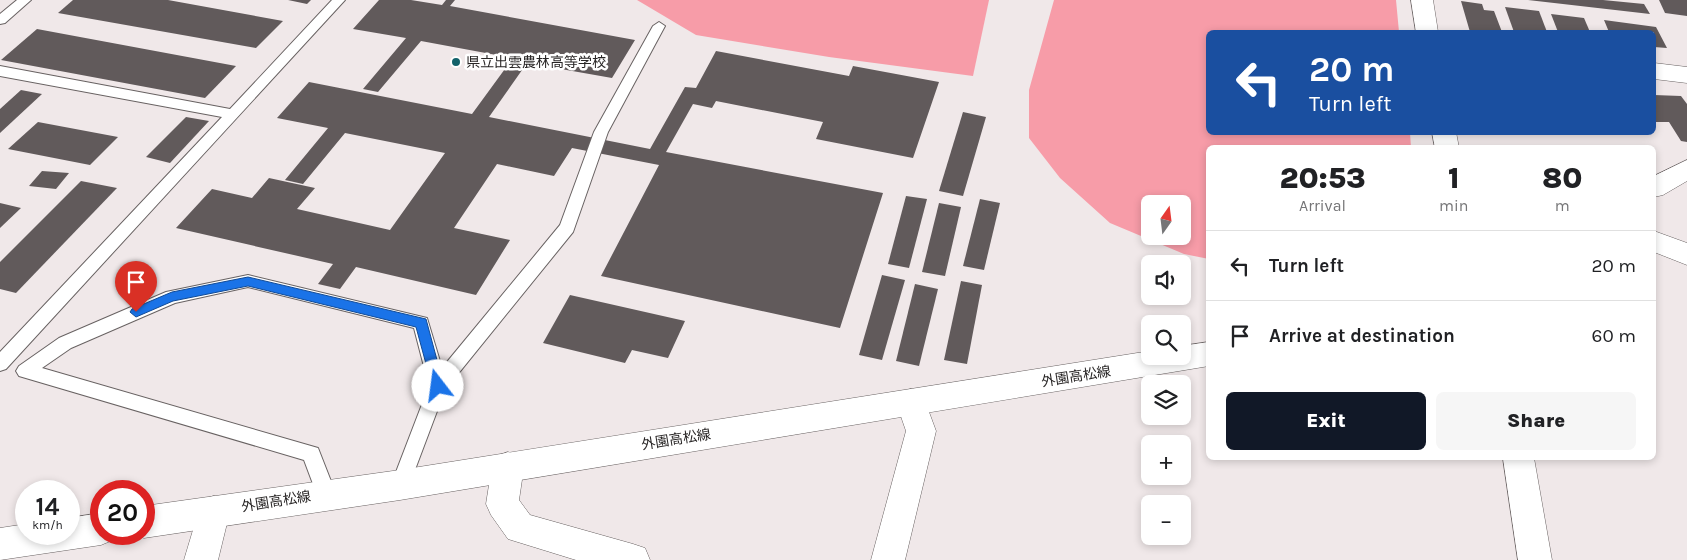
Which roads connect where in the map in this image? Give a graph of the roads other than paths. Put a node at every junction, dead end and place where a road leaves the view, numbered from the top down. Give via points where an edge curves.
1 (25, 0) edge
2 (339, 0) edge
3 (1422, 0) edge
4 (0, 20) edge
5 (659, 26) dead end
6 (1427, 30) edge
7 (0, 71) edge
8 (1656, 71) edge
9 (1687, 75) edge
10 (233, 114) junction
11 (1687, 170) edge
12 (1656, 187) edge
13 (1656, 242) edge
14 (1687, 254) edge
15 (1206, 354) edge
16 (0, 364) edge
17 (0, 369) edge
18 (26, 371) junction
19 (438, 386) junction
20 (911, 402) junction
21 (1519, 460) edge
22 (508, 466) junction
23 (400, 485) junction
24 (326, 494) junction
25 (214, 511) junction
26 (155, 520) edge
27 (15, 542) edge
28 (0, 544) edge
29 (201, 560) edge
30 (633, 560) edge
31 (888, 560) edge
32 (1535, 560) edge

1 - 4 lane
2 - 10 lane
3 - 6 main road
5 - 19 lane via 602,132 567,228
7 - 10 lane
8 - 9 main road
10 - 16 lane
11 - 12 main road
13 - 14 main road
15 - 20 main road, 外園高松線
17 - 18 lane
18 - 19 lane via 65,343 172,297 248,281 421,323
18 - 24 lane via 311,454
19 - 23 lane
20 - 22 main road, 外園高松線
20 - 31 main road via 921,431
21 - 32 main road
22 - 23 main road, 外園高松線
22 - 30 main road via 502,504 520,528
23 - 24 main road, 外園高松線
24 - 25 main road, 外園高松線
25 - 26 main road, 外園高松線
25 - 29 main road
27 - 28 main road

